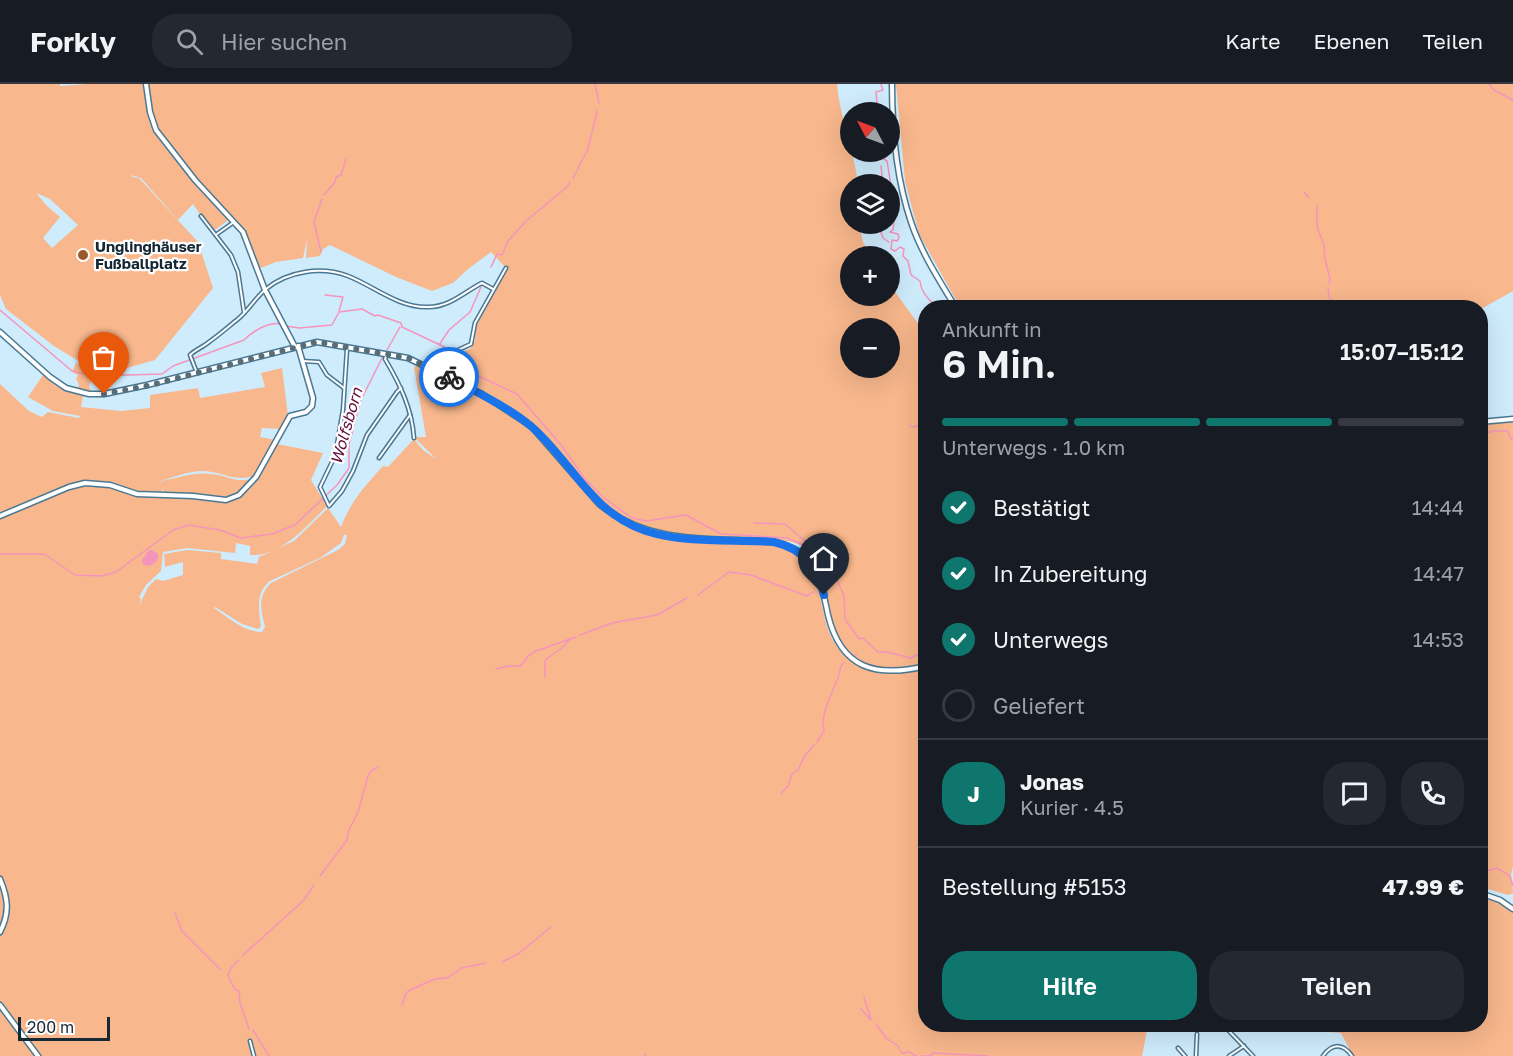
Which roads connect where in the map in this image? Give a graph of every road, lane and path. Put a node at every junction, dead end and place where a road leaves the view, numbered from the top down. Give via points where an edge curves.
1 (146, 84) edge
2 (892, 84) edge
3 (201, 216) dead end
4 (234, 222) junction
5 (216, 235) junction
6 (506, 268) dead end
7 (493, 289) junction
8 (265, 290) junction
9 (951, 300) edge
10 (244, 313) junction
11 (0, 332) edge
12 (347, 346) junction
13 (296, 347) junction
14 (387, 353) junction
15 (302, 361) junction
16 (426, 365) junction
17 (197, 373) junction
18 (344, 388) junction
19 (401, 388) junction
20 (410, 415) junction
21 (1513, 419) edge
22 (1488, 421) edge
23 (414, 438) dead end
24 (379, 458) dead end
25 (0, 516) edge
26 (918, 667) edge
27 (0, 879) edge
28 (1488, 896) edge
29 (1513, 909) edge
30 (0, 932) edge
31 (0, 1005) edge
32 (1230, 1032) edge
33 (1197, 1034) dead end
34 (250, 1041) dead end
35 (1244, 1046) junction
36 (1178, 1048) dead end
37 (38, 1056) edge
38 (254, 1056) edge
39 (1185, 1056) edge
40 (1196, 1056) edge
41 (1229, 1056) edge
42 (1253, 1056) edge
43 (1323, 1056) edge
44 (1352, 1056) edge

1 - 4 main road via 156,129
2 - 9 main road via 896,153 906,206 921,247
3 - 5 street
4 - 5 street
4 - 8 main road via 243,232
5 - 10 street via 238,272
6 - 7 street
7 - 8 street via 482,283 447,304 416,306 328,270 284,277
7 - 16 street via 475,323 471,344
8 - 10 street
8 - 13 main road
10 - 17 street via 192,353
11 - 17 main road via 50,377 77,392 104,394
12 - 13 main road via 317,342
12 - 14 main road
12 - 18 street
13 - 15 main road
13 - 17 main road
14 - 16 main road
14 - 19 street via 385,359
15 - 18 street via 319,362 327,375
15 - 25 main road via 312,406 287,419 263,468 239,495 226,500 137,494 110,485 85,483
16 - 26 main road via 531,426 599,504 626,522 675,536 774,542 794,548 817,573 836,639 844,651 869,669
18 - 19 street via 335,456 320,487 329,506 353,471 367,435
19 - 20 street
20 - 23 street
20 - 24 street
21 - 22 main road
27 - 30 main road via 8,910
28 - 29 main road
31 - 37 main road
32 - 35 street
33 - 40 street
34 - 38 street
35 - 41 street
35 - 42 street
36 - 39 street
43 - 44 street via 1336,1046 1344,1047

